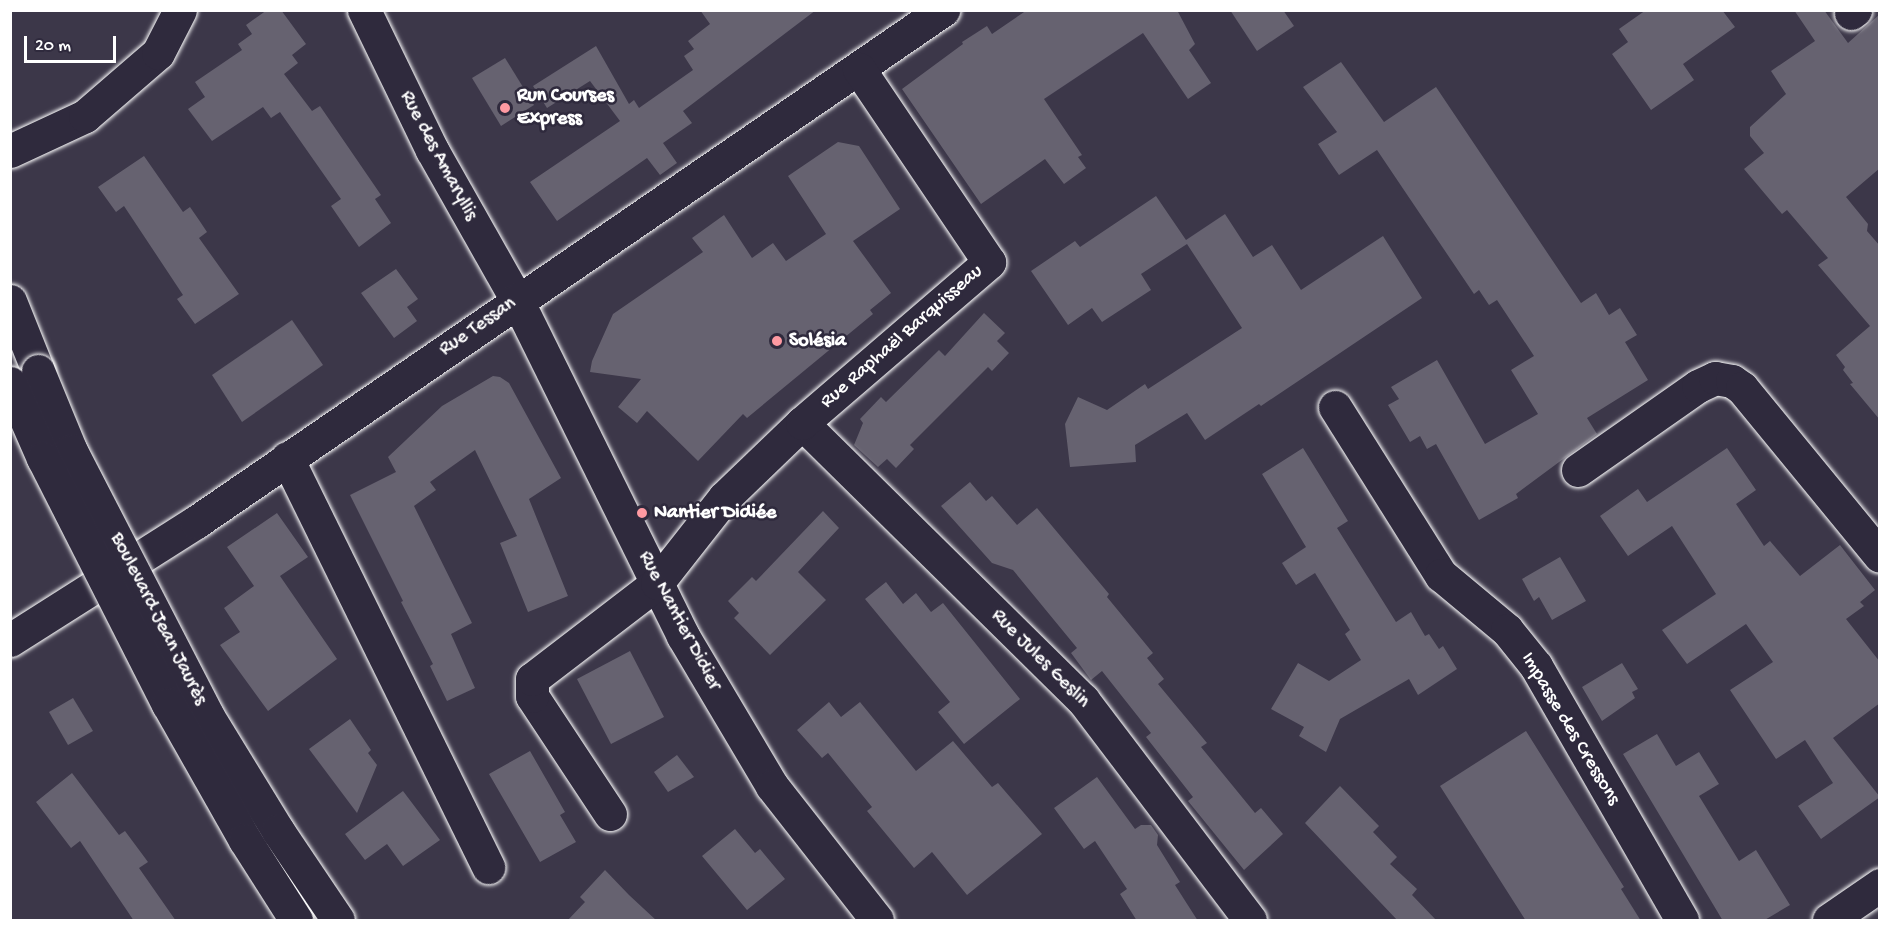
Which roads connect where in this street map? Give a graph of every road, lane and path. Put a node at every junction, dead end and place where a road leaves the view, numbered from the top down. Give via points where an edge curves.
1 (180, 10) edge
2 (364, 10) edge
3 (943, 10) edge
4 (859, 69) junction
5 (10, 152) edge
6 (517, 300) junction
7 (10, 301) edge
8 (24, 377) edge
9 (1335, 407) dead end
10 (802, 423) junction
11 (287, 458) junction
12 (1578, 470) dead end
13 (1880, 556) edge
14 (657, 583) junction
15 (10, 640) edge
16 (610, 813) dead end
17 (488, 867) dead end
18 (1880, 885) edge
19 (296, 921) edge
20 (338, 921) edge
21 (877, 921) edge
22 (1250, 921) edge
23 (1682, 921) edge
24 (1829, 921) edge

1 - 5 street via 158,53 85,116
2 - 6 street, Rue des Amaryllis via 432,150
3 - 4 street, Rue Tessan
4 - 6 street, Rue Tessan
4 - 10 street, Rue Raphaël Barquisseau via 989,261
6 - 11 street, Rue Tessan
6 - 14 street, Rue Nantier Didier
7 - 8 street, Boulevard Jean Jaurès
8 - 19 street, Boulevard Jean Jaurès, bridge via 43,458 168,704
8 - 20 street, Boulevard Jean Jaurès, bridge via 71,451 207,715
9 - 23 street, Impasse des Cressons via 1441,575 1508,630 1536,666
10 - 14 street, Rue Raphaël Barquisseau via 724,498
10 - 22 street, Rue Jules Geslin via 1083,700
11 - 15 street, Rue Tessan via 196,522
11 - 17 street
12 - 13 street via 1698,386 1715,378 1732,381 1770,421
14 - 16 street, Rue Raphaël Barquisseau via 532,679 532,696
14 - 21 street, Rue Nantier Didier via 683,636 771,786
18 - 24 street

